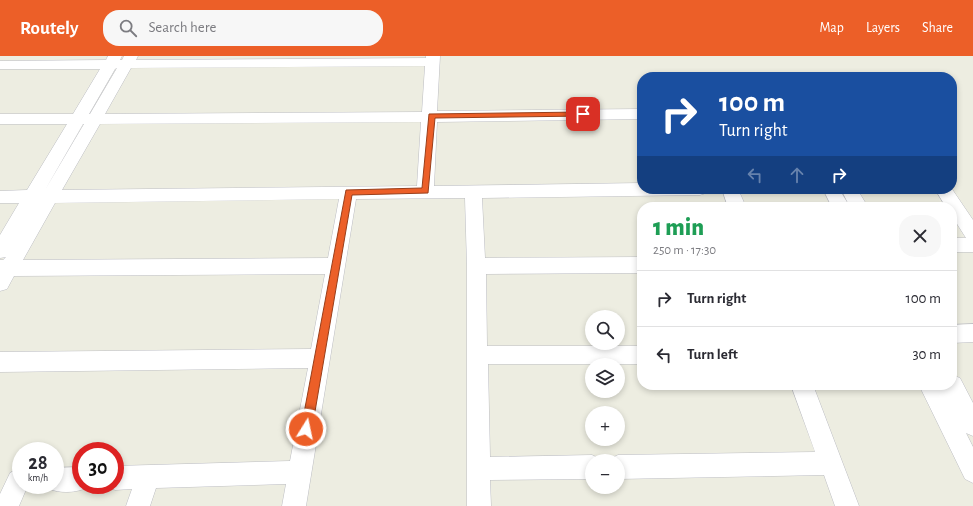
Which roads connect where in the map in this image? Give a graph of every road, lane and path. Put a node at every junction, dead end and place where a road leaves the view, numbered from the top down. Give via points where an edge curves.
1 (433, 59) edge
2 (121, 60) edge
3 (0, 65) edge
4 (637, 114) edge
5 (0, 119) edge
6 (431, 121) junction
7 (637, 124) edge
8 (83, 125) junction
9 (0, 131) edge
10 (637, 190) edge
11 (425, 191) junction
12 (473, 191) junction
13 (349, 192) junction
14 (40, 196) junction
15 (0, 197) edge
16 (957, 210) edge
17 (973, 234) edge
18 (973, 245) edge
19 (957, 246) edge
20 (0, 251) edge
21 (637, 265) edge
22 (336, 266) junction
23 (476, 266) junction
24 (3, 273) edge
25 (973, 333) edge
26 (957, 334) edge
27 (478, 355) junction
28 (637, 355) edge
29 (319, 358) junction
30 (0, 362) edge
31 (804, 390) edge
32 (934, 390) edge
33 (954, 390) edge
34 (966, 428) edge
35 (831, 463) junction
36 (585, 467) edge
37 (625, 467) edge
38 (479, 469) junction
39 (973, 471) edge
40 (299, 472) junction
41 (148, 477) junction
42 (124, 478) edge
43 (12, 485) edge
44 (7, 506) edge
45 (138, 506) edge
46 (294, 506) edge
47 (479, 506) edge
48 (847, 506) edge

1 - 2 street
1 - 6 street
2 - 3 street
2 - 8 street
4 - 6 street
5 - 8 street
6 - 7 street
6 - 8 street
6 - 11 street
8 - 9 street
8 - 14 street
10 - 12 street
11 - 12 street
11 - 13 street
12 - 23 street
13 - 14 street
13 - 22 street
14 - 15 street
14 - 20 street
14 - 24 street
16 - 17 street
18 - 19 street
21 - 23 street
22 - 24 street
22 - 29 street
23 - 27 street
25 - 26 street
27 - 28 street
27 - 38 street
29 - 30 street
29 - 40 street
31 - 35 street
32 - 34 street
33 - 34 street
34 - 39 street
35 - 37 street
35 - 48 street
36 - 38 street
38 - 47 street
40 - 41 street
40 - 46 street
41 - 42 street
41 - 45 street
43 - 44 street

